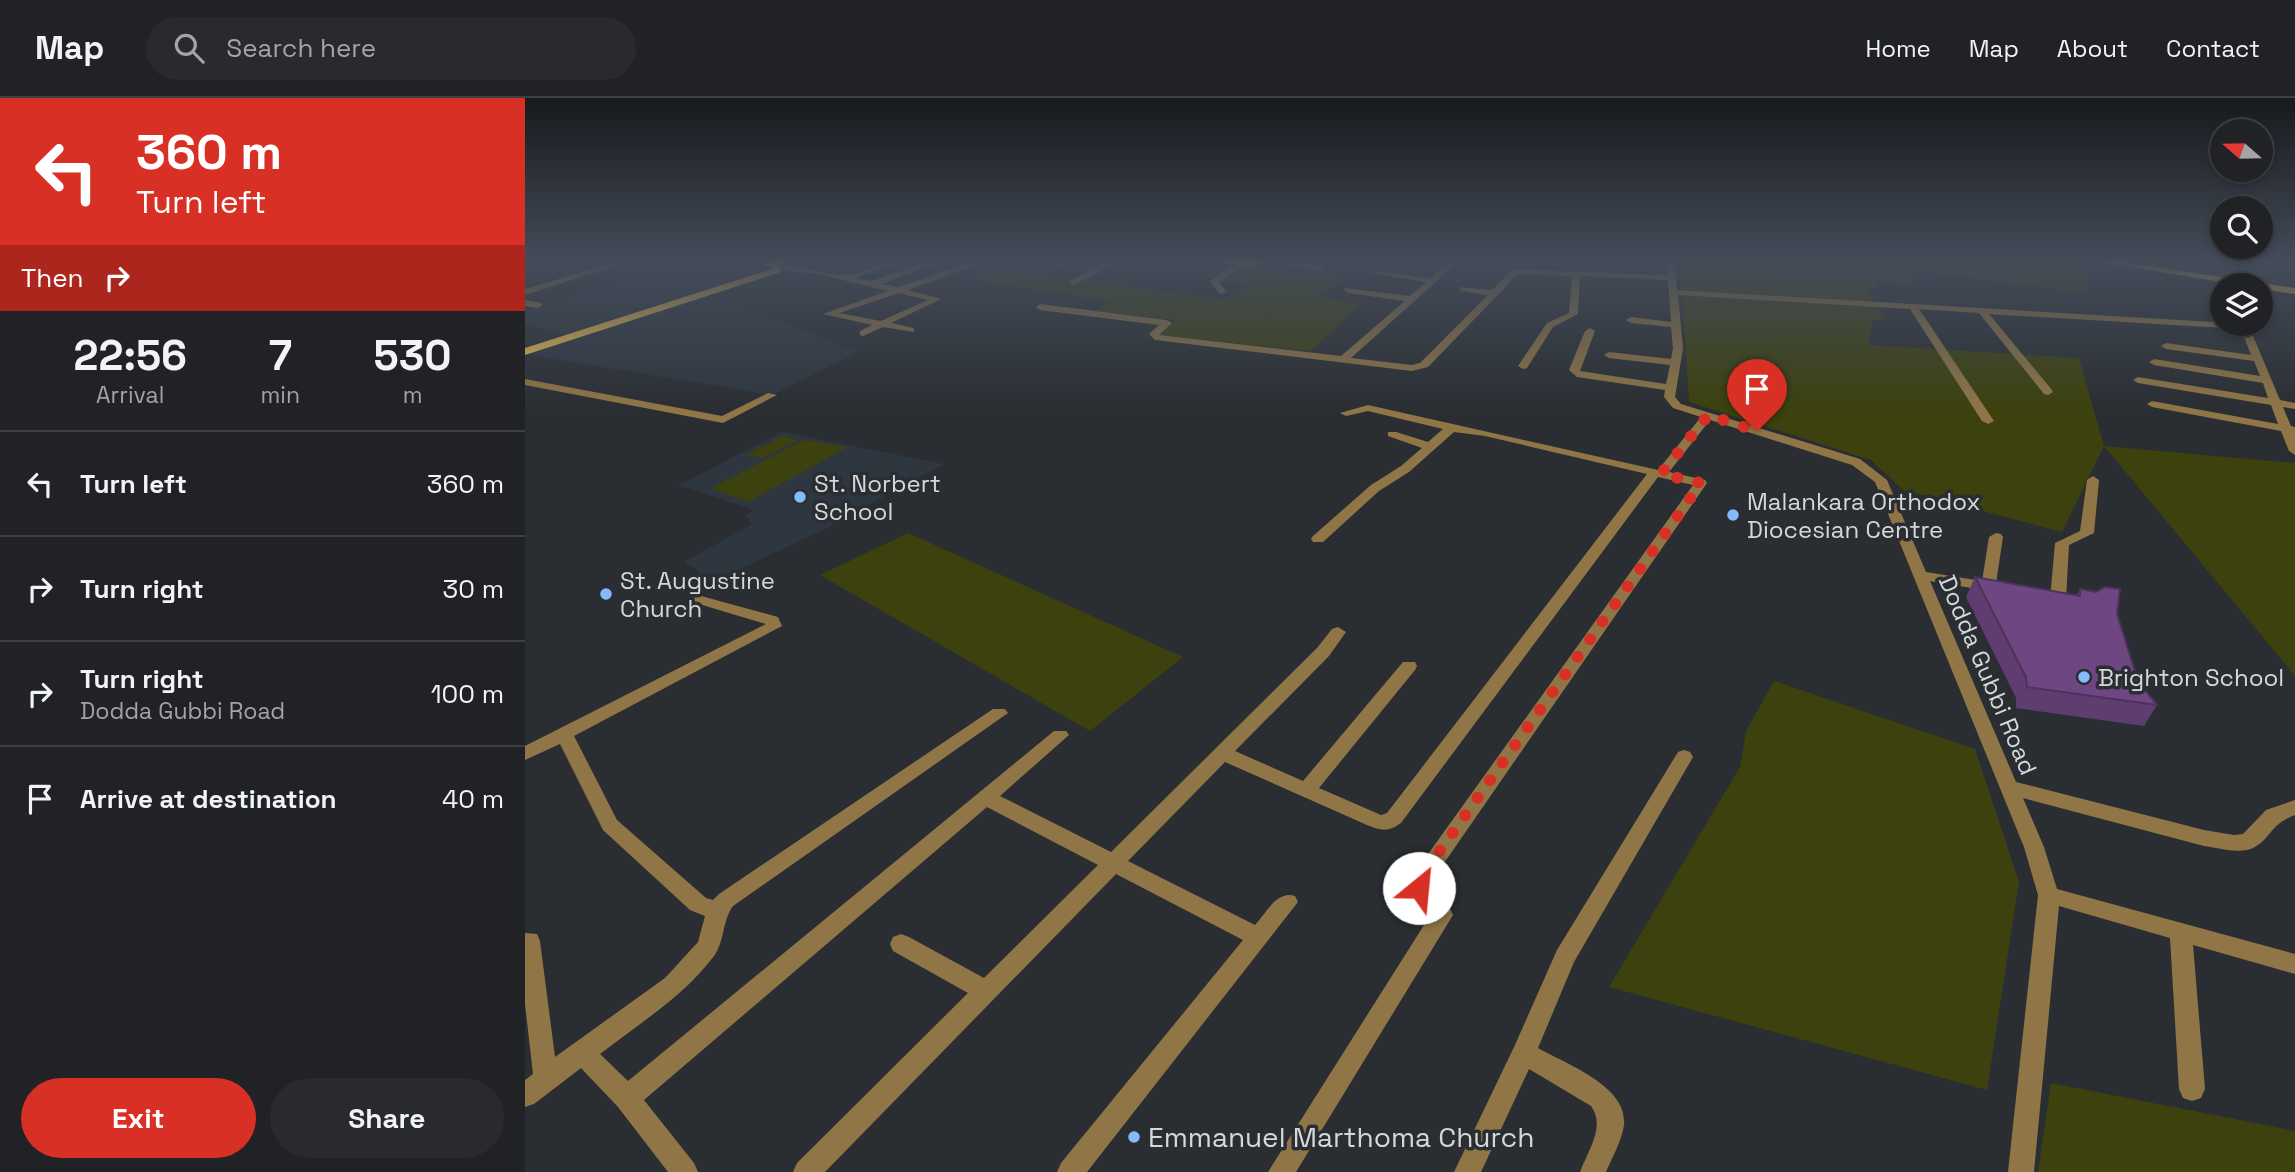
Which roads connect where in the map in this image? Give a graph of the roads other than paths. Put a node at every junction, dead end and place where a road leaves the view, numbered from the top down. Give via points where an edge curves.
1 (654, 310) edge
2 (839, 310) edge
3 (913, 310) edge
4 (1065, 310) edge
5 (1398, 310) edge
6 (1477, 310) edge
7 (1573, 310) edge
8 (1675, 310) edge
9 (1915, 310) edge
10 (1967, 310) edge
11 (1982, 311) junction
12 (1631, 320) dead end
13 (2210, 323) edge
14 (881, 325) junction
15 (1676, 325) junction
16 (911, 330) dead end
17 (1590, 331) dead end
18 (863, 333) dead end
19 (2249, 336) edge
20 (2166, 346) dead end
21 (525, 352) edge
22 (1609, 355) dead end
23 (1343, 359) junction
24 (2259, 359) junction
25 (2154, 362) dead end
26 (1675, 363) junction
27 (1523, 366) dead end
28 (2138, 380) dead end
29 (2268, 381) junction
30 (525, 382) edge
31 (1671, 388) junction
32 (2048, 392) dead end
33 (772, 395) dead end
34 (2153, 404) dead end
35 (2277, 404) junction
36 (2295, 407) edge
37 (1346, 414) dead end
38 (1708, 415) junction
39 (1988, 422) dead end
40 (1451, 428) junction
41 (2291, 429) edge
42 (1392, 434) dead end
43 (1429, 446) junction
44 (2295, 451) edge
45 (1658, 474) junction
46 (2093, 480) dead end
47 (1996, 537) dead end
48 (1318, 539) dead end
49 (1920, 575) junction
50 (694, 598) dead end
51 (2059, 599) edge
52 (1338, 632) dead end
53 (1409, 666) dead end
54 (999, 713) dead end
55 (564, 734) junction
56 (1060, 735) dead end
57 (525, 754) edge
58 (1223, 754) junction
59 (1684, 757) dead end
60 (2009, 787) junction
61 (1306, 790) junction
62 (986, 798) junction
63 (2295, 807) edge
64 (1114, 863) junction
65 (2049, 895) junction
66 (1287, 902) dead end
67 (716, 911) junction
68 (2181, 932) junction
69 (1258, 937) junction
70 (530, 941) dead end
71 (901, 944) dead end
72 (2295, 964) edge
73 (986, 991) junction
74 (583, 1053) junction
75 (1524, 1053) junction
76 (546, 1080) junction
77 (2192, 1089) dead end
78 (525, 1095) edge
79 (627, 1098) junction
80 (685, 1172) edge
81 (806, 1172) edge
82 (1070, 1172) edge
83 (1281, 1172) edge
84 (1467, 1172) edge
85 (1593, 1172) edge
86 (2021, 1172) edge

1 - 21 main road
2 - 14 street via 828,314
3 - 14 street
4 - 23 street via 1167,323 1155,337
5 - 23 street
6 - 23 street via 1419,367
7 - 27 street via 1550,326
8 - 15 street
9 - 39 street
10 - 11 street
11 - 13 street
11 - 32 street
12 - 15 street
14 - 16 street
14 - 18 street
15 - 26 street
17 - 31 street via 1574,370 1577,374
19 - 24 street
20 - 24 street
22 - 26 street
24 - 29 street
25 - 29 street
26 - 31 street
28 - 35 street
29 - 35 street
30 - 33 street via 723,420
31 - 38 street, Dodda Gubbi Road via 1669,397 1677,406
34 - 41 street
35 - 36 street
35 - 41 street
37 - 40 street via 1368,408
38 - 45 street
38 - 49 street, Dodda Gubbi Road via 1856,462 1881,480
40 - 43 street
40 - 45 street
41 - 44 street
42 - 43 street
43 - 48 street
45 - 61 street via 1394,818 1385,824
45 - 83 street via 1701,483 1423,875 1421,894 1437,904 1442,915
46 - 51 street via 2087,533 2062,543
47 - 49 street via 1995,588
49 - 60 street, Dodda Gubbi Road
50 - 55 street via 773,620 774,626
52 - 58 street
53 - 61 street
54 - 67 street
55 - 57 street
55 - 67 street via 610,825 698,904
56 - 62 street
58 - 61 street
58 - 64 street
59 - 75 street via 1565,957
60 - 63 street via 2234,843 2249,841 2273,815
60 - 65 street, Dodda Gubbi Road
62 - 64 street
62 - 79 street
64 - 69 street
64 - 73 street
65 - 68 street
65 - 86 street, Dodda Gubbi Road
66 - 69 street
67 - 74 street via 709,947 673,985
68 - 72 street
68 - 77 street
69 - 82 street
70 - 76 street
71 - 73 street
73 - 81 street
74 - 76 street
74 - 79 street
75 - 84 street
75 - 85 street via 1600,1097 1610,1110 1611,1126
76 - 78 street
79 - 80 street

